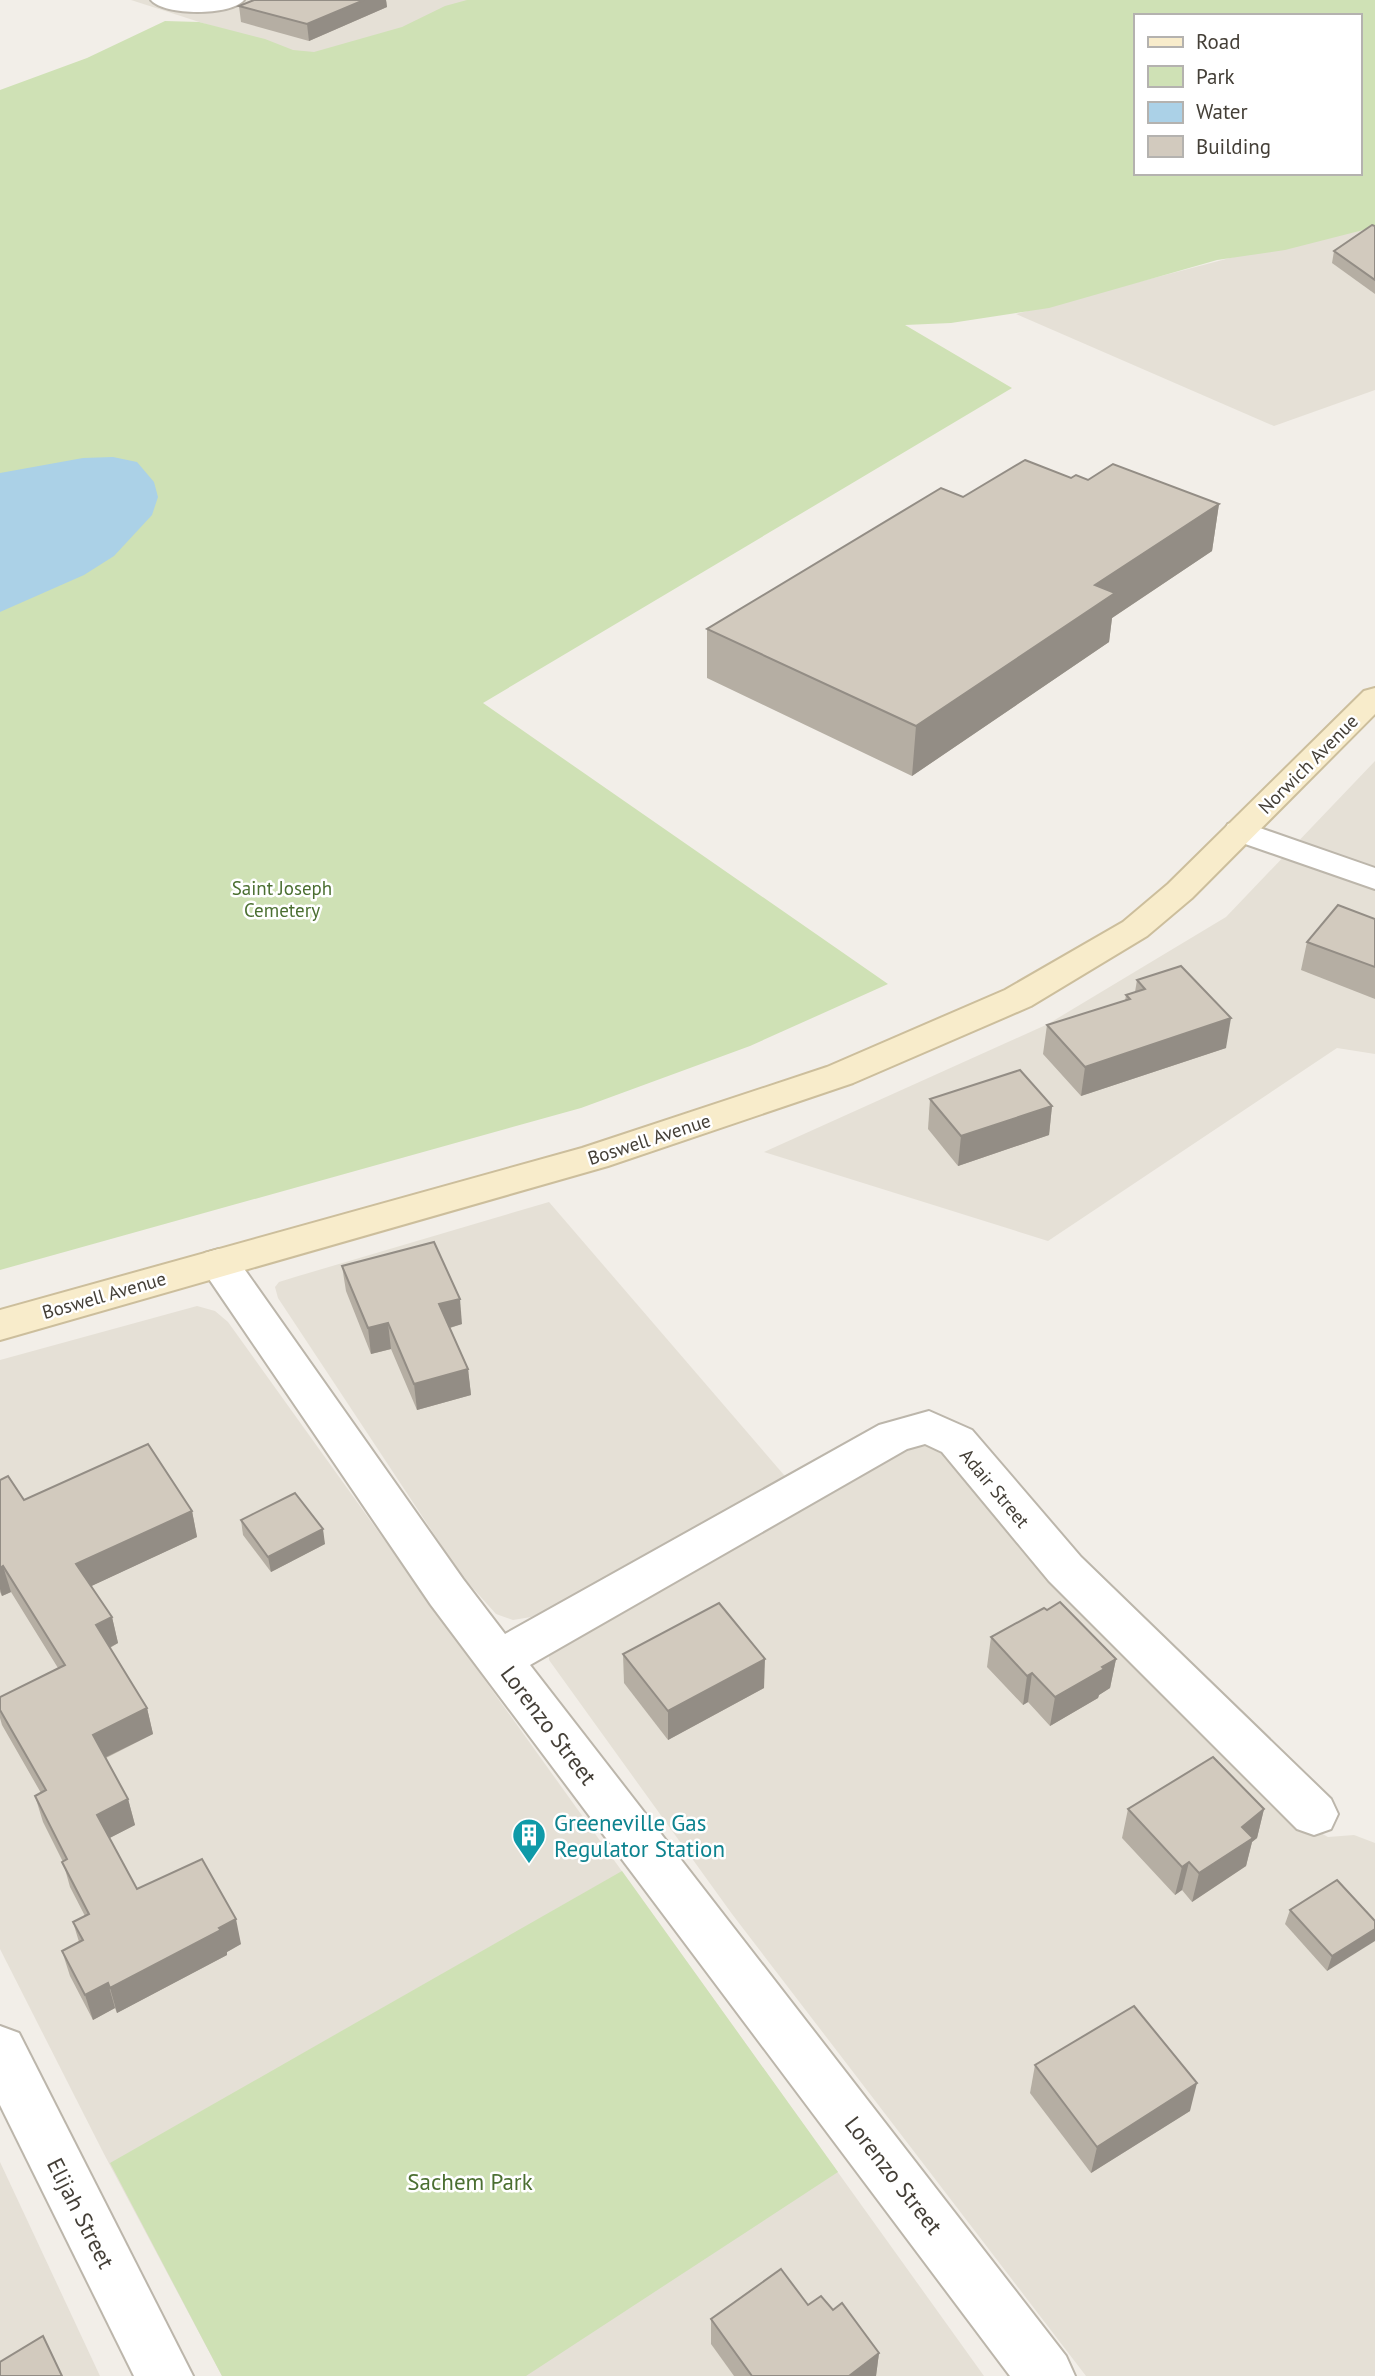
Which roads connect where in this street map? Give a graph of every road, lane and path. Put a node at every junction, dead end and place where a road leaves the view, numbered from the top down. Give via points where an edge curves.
1 (161, 0) edge
2 (234, 0) edge
3 (1375, 697) edge
4 (1240, 831) junction
5 (1375, 879) edge
6 (219, 1263) junction
7 (0, 1325) edge
8 (499, 1660) junction
9 (1314, 1814) dead end
10 (0, 2050) edge
11 (164, 2376) edge
12 (1046, 2376) edge

1 - 2 street via 217,6
3 - 4 main road, Norwich Avenue
4 - 5 street
4 - 6 main road, Boswell Avenue via 1135,929 1018,998 839,1074 595,1157
6 - 7 main road, Boswell Avenue
6 - 8 street, Lorenzo Street
8 - 9 street, Adair Street via 894,1437 929,1427 957,1441 1065,1569
8 - 12 street, Lorenzo Street
10 - 11 street, Elijah Street

